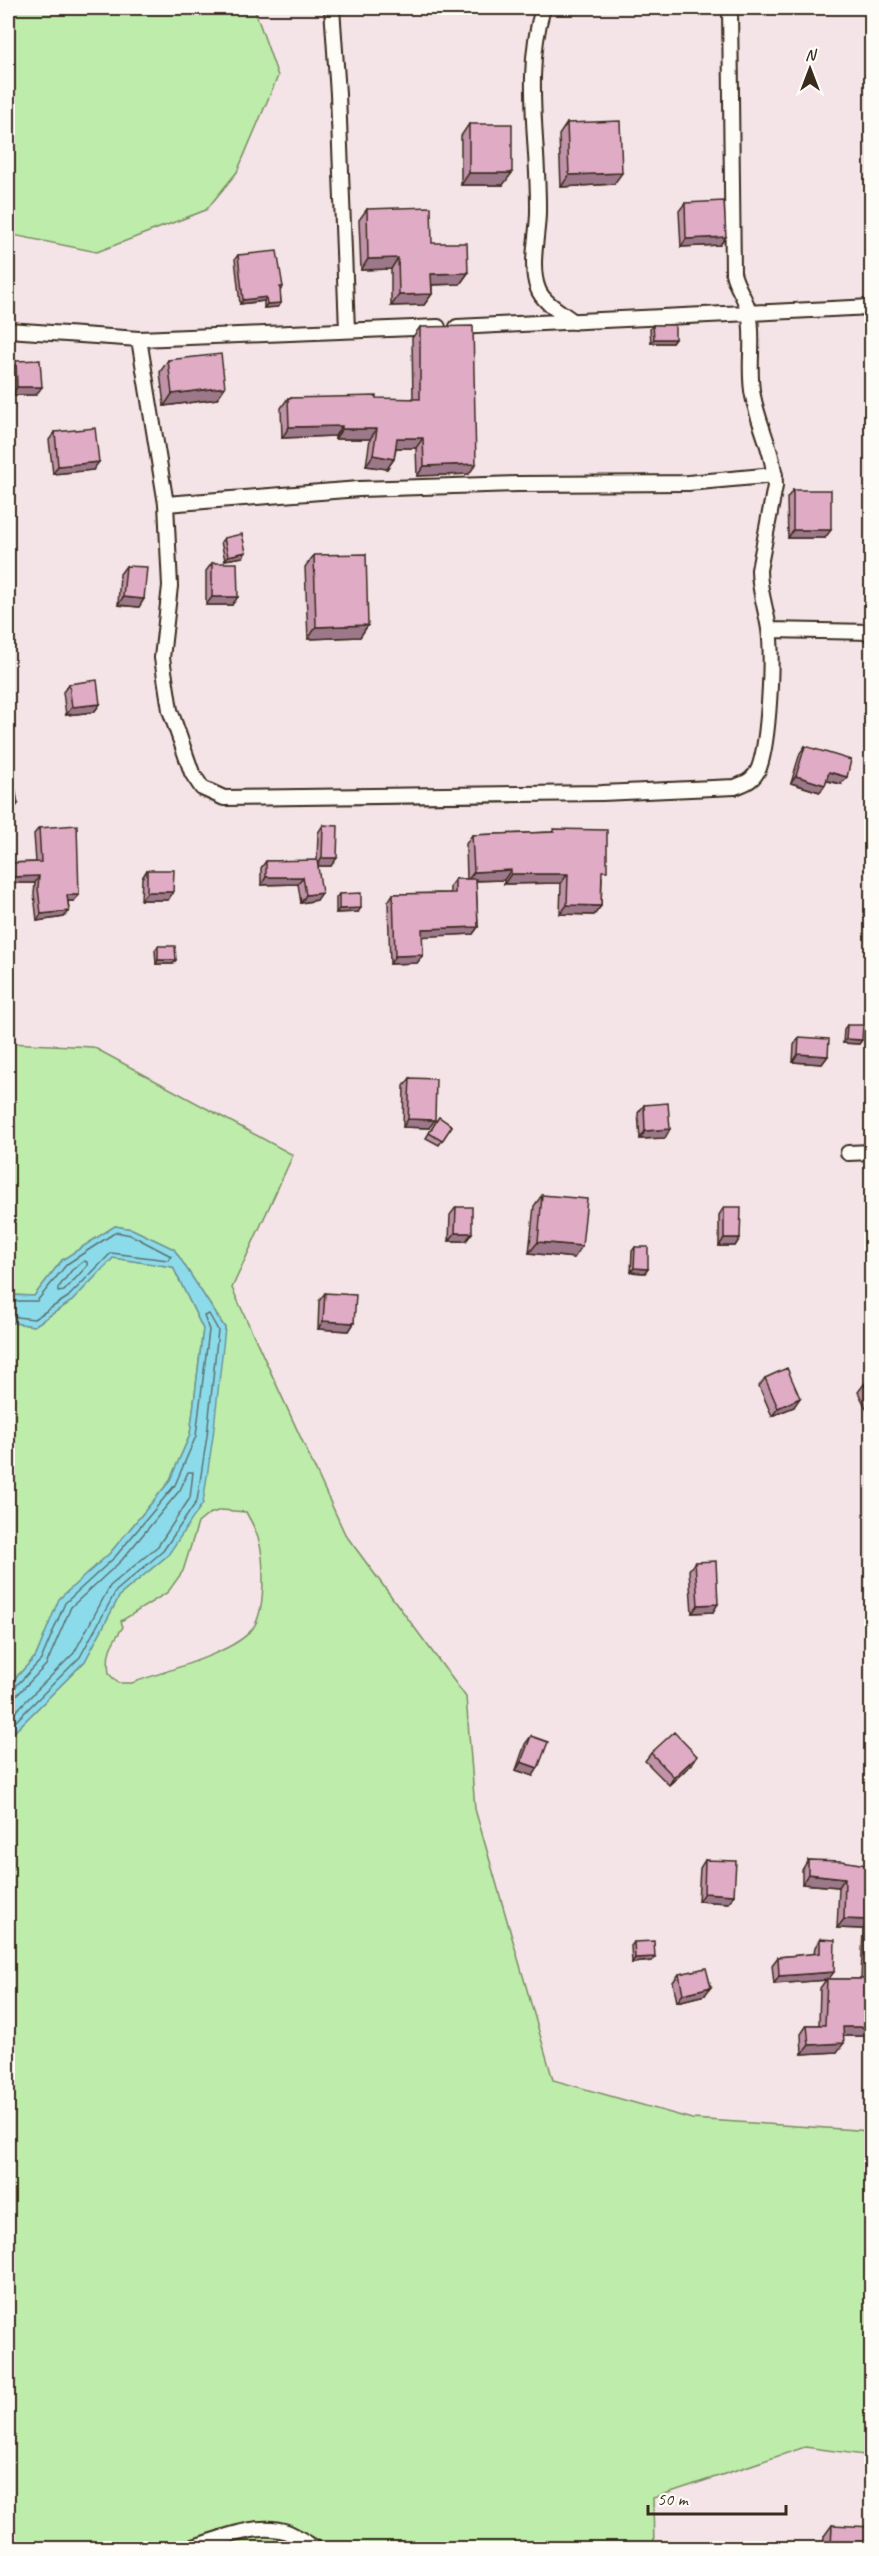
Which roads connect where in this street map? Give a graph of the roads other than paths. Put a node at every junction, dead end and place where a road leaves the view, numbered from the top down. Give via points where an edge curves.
1 (332, 8) edge
2 (543, 8) edge
3 (730, 8) edge
4 (872, 308) edge
5 (749, 312) junction
6 (574, 322) junction
7 (8, 330) edge
8 (347, 330) junction
9 (139, 339) junction
10 (776, 475) junction
11 (166, 504) junction
12 (769, 630) junction
13 (872, 632) edge
14 (872, 1152) edge
15 (848, 1153) dead end
16 (190, 2548) edge
17 (315, 2548) edge

1 - 8 street
2 - 6 street via 532,59 538,211 535,271 542,298
3 - 5 street via 733,273
4 - 5 street
5 - 6 street
5 - 10 street via 753,396
6 - 8 street
7 - 9 street
8 - 9 street
9 - 11 street
10 - 11 street via 688,483 359,489
10 - 12 street via 759,570
11 - 12 street via 170,586 162,658 170,710 192,773 202,788 224,798 602,793 735,787 750,782 759,768 769,687
12 - 13 street
14 - 15 street
16 - 17 street via 272,2528

